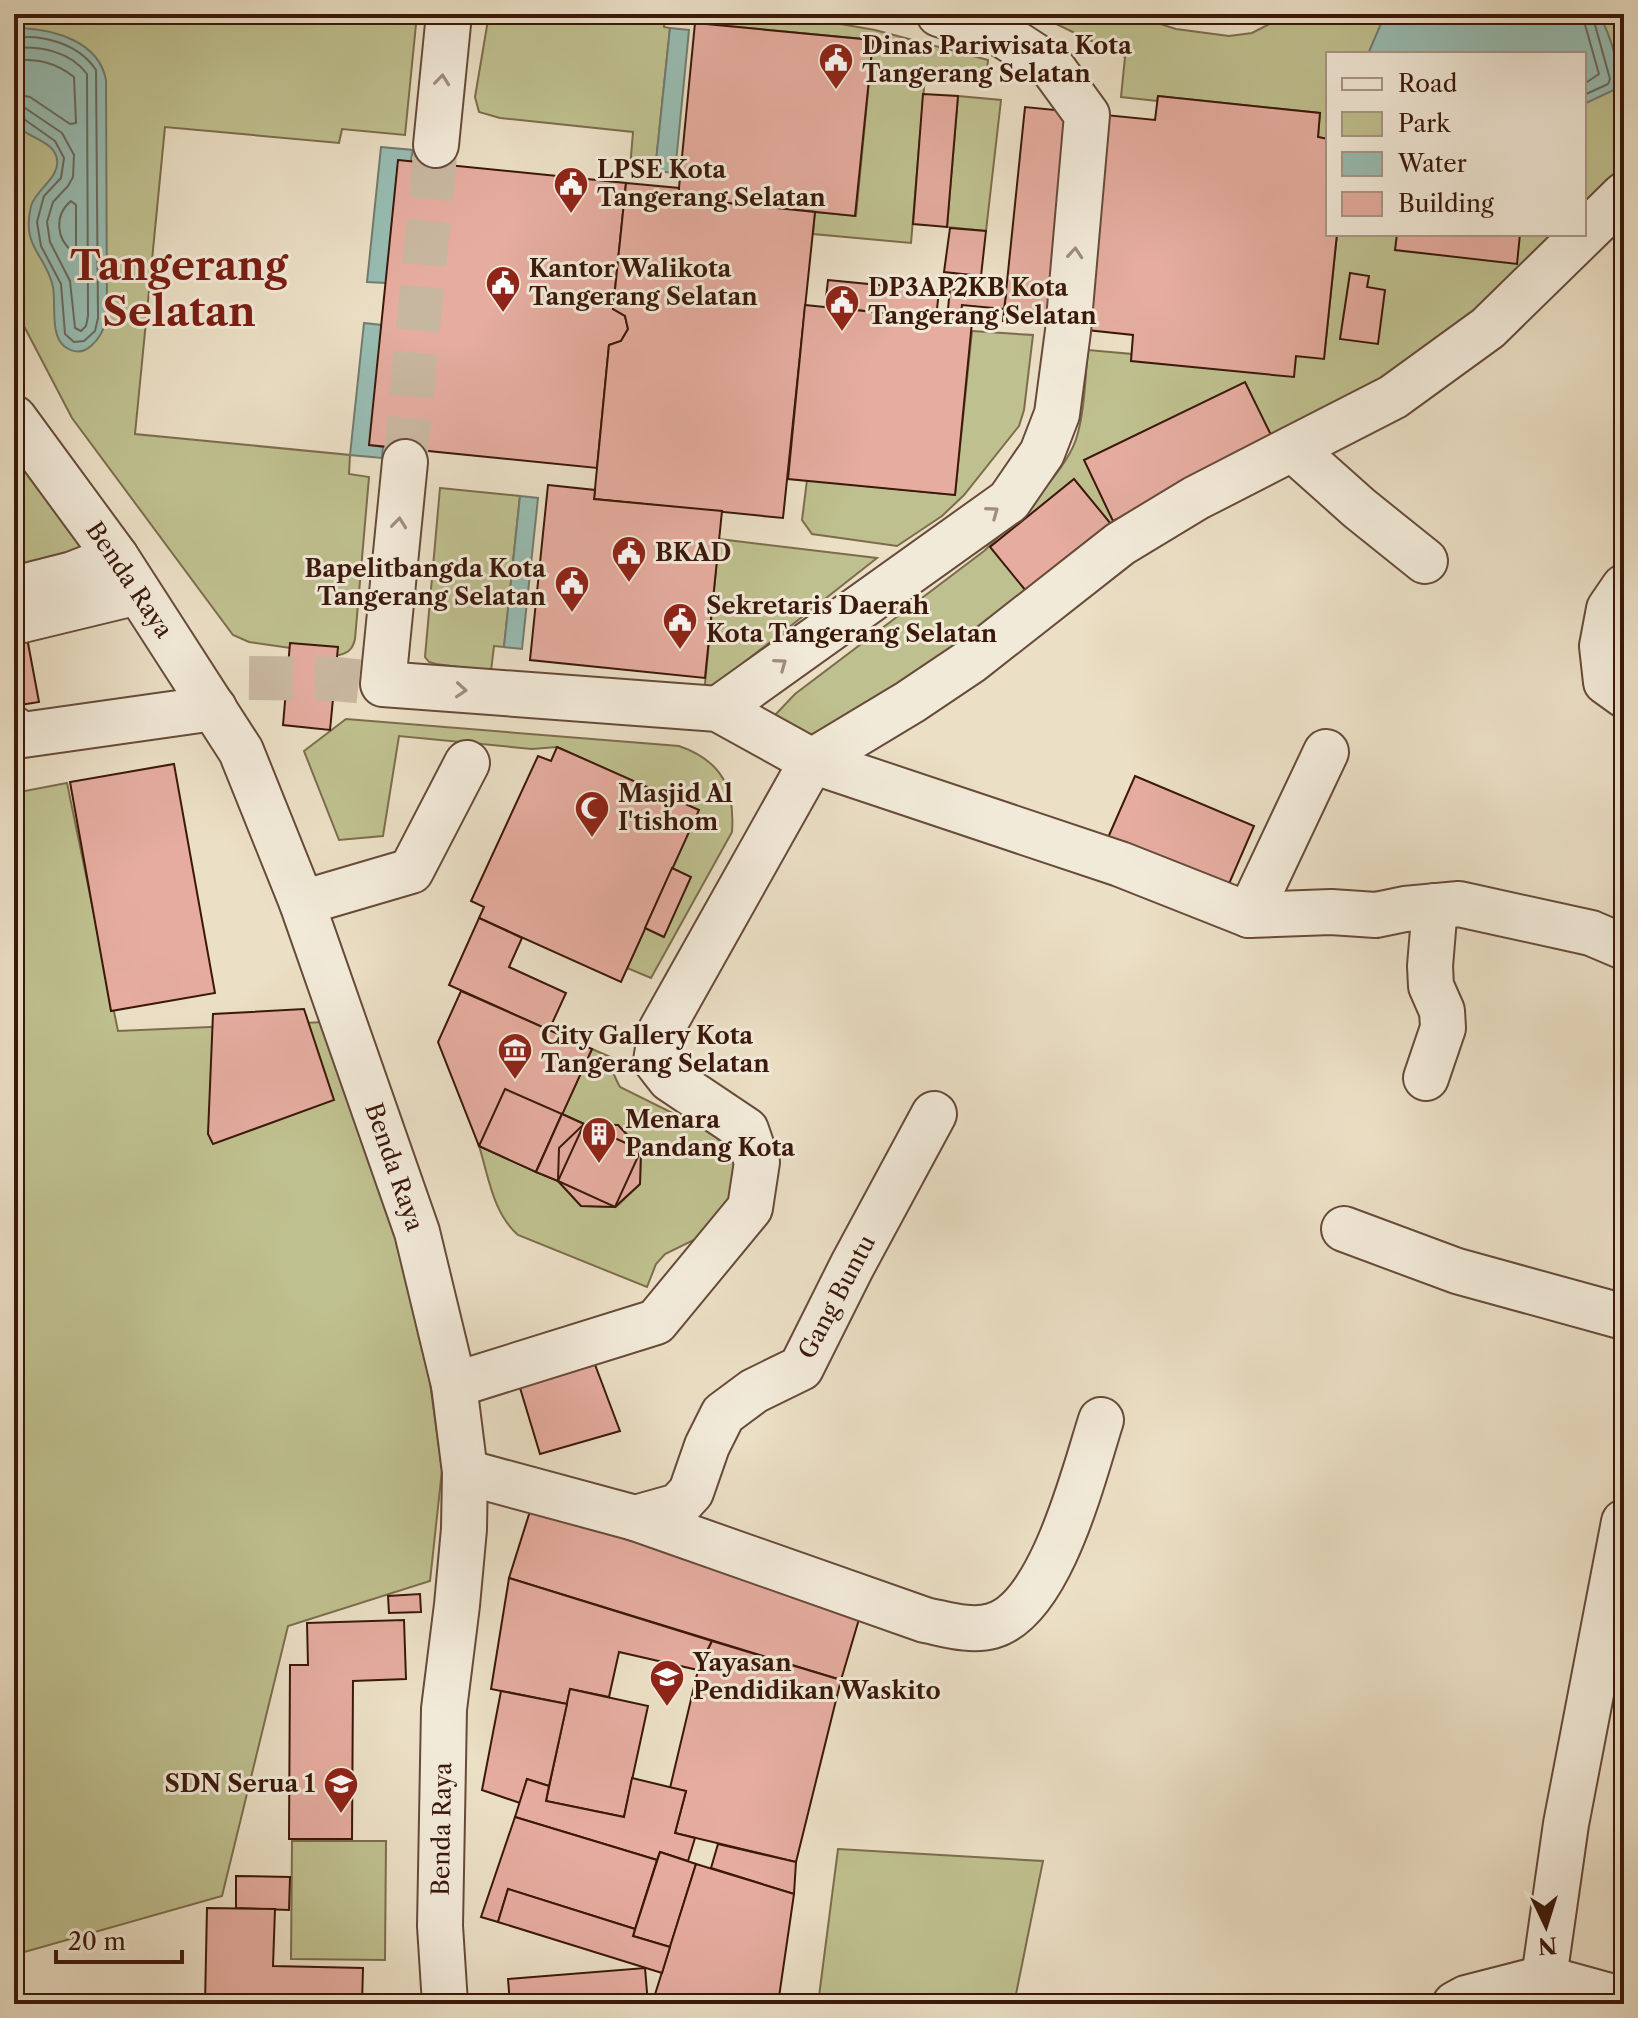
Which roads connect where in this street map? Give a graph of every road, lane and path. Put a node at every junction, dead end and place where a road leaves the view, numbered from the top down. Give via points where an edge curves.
1 (449, 14) edge
2 (939, 14) edge
3 (436, 145) tunnel mouth
4 (1624, 195) edge
5 (1586, 232) edge
6 (1582, 236) edge
7 (14, 418) edge
8 (1294, 450) junction
9 (405, 462) tunnel mouth
10 (1425, 561) dead end
11 (127, 574) junction
12 (1624, 587) edge
13 (14, 589) edge
14 (14, 622) edge
15 (1624, 695) edge
16 (214, 708) junction
17 (718, 709) junction
18 (14, 729) edge
19 (1326, 752) dead end
20 (812, 761) junction
21 (467, 763) dead end
22 (302, 903) junction
23 (1435, 906) junction
24 (1249, 915) junction
25 (1624, 947) edge
26 (1426, 1078) dead end
27 (934, 1114) dead end
28 (1344, 1229) dead end
29 (1624, 1317) edge
30 (454, 1385) junction
31 (1101, 1420) dead end
32 (465, 1472) junction
33 (635, 1518) junction
34 (1624, 1522) edge
35 (1544, 1978) junction
36 (1624, 2000) edge
37 (445, 2004) edge
38 (1455, 2004) edge

3 -> 1 street
17 -> 2 street via 1009,501 1042,453 1057,414 1087,115 1052,67 1003,35
4 - 5 street
6 - 8 street via 1488,328 1393,397
7 - 11 street, Benda Raya
8 - 10 street
8 - 20 street via 1196,498 1120,544 971,661
9 - 17 street via 383,684
11 - 13 street via 73,574
11 - 14 street
11 - 16 street, Benda Raya
12 - 15 street via 1609,609 1602,646 1606,682
16 - 18 street via 16,736
16 - 22 street, Benda Raya via 241,751
17 - 20 street
19 - 24 street
20 - 24 street via 1120,864
20 - 30 street via 661,1030 656,1061 670,1079 746,1130 757,1162 750,1208 656,1322
21 - 22 street via 411,871
22 - 30 street, Benda Raya via 417,1232
23 - 24 street via 1376,915
23 - 25 street via 1496,911 1591,933
23 - 26 street via 1431,986 1443,1028
27 - 33 street, Gang Buntu via 801,1368 754,1391 723,1414 691,1492 678,1506
28 - 29 street via 1457,1271
30 - 32 street, Benda Raya
31 - 33 street via 1069,1522 1036,1590 1022,1608 993,1626 962,1628 925,1620
32 - 33 street
32 - 37 street, Benda Raya via 459,1590 444,1709 440,1926
34 - 35 street via 1566,1824
35 - 36 street
35 - 38 street

